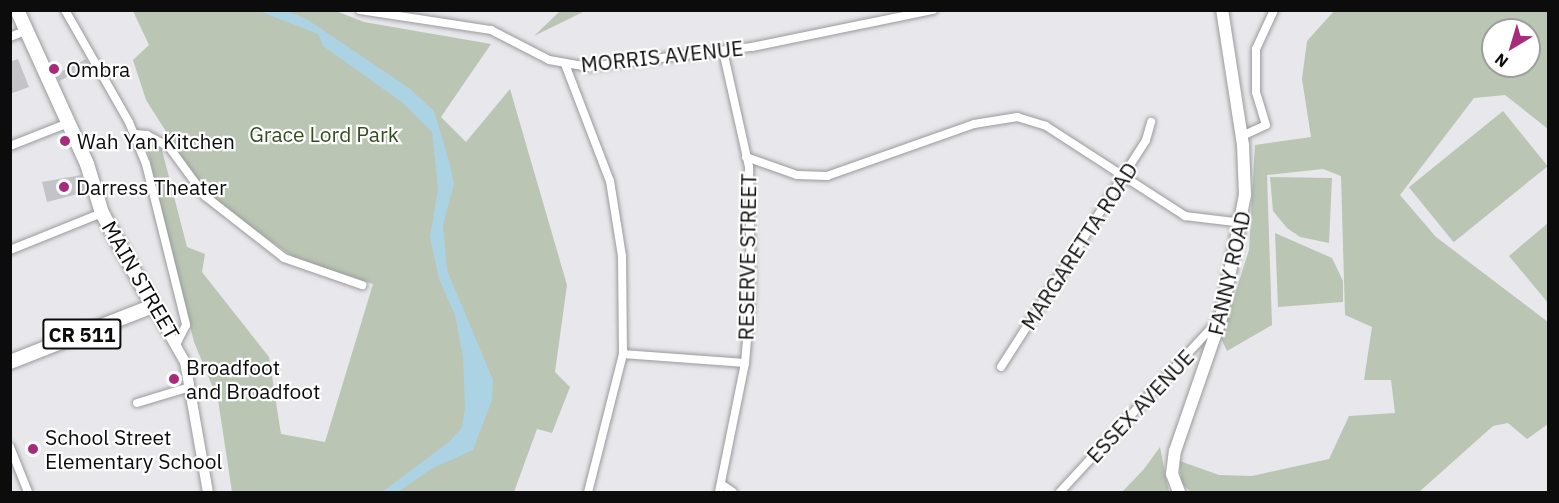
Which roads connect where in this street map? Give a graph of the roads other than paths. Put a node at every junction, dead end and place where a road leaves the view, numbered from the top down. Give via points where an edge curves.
1 (17, 10) edge
2 (65, 10) edge
3 (360, 10) edge
4 (933, 10) edge
5 (1222, 10) edge
6 (1274, 10) edge
7 (25, 31) junction
8 (10, 36) edge
9 (723, 51) junction
10 (565, 64) junction
11 (1151, 122) dead end
12 (68, 123) junction
13 (135, 134) junction
14 (1242, 136) junction
15 (10, 146) edge
16 (746, 157) junction
17 (1124, 175) junction
18 (102, 213) junction
19 (1243, 223) junction
20 (10, 250) edge
21 (362, 285) dead end
22 (153, 306) junction
23 (1221, 319) junction
24 (177, 344) junction
25 (623, 354) junction
26 (10, 362) edge
27 (745, 363) junction
28 (1001, 367) dead end
29 (189, 387) junction
30 (137, 403) dead end
31 (10, 447) edge
32 (720, 488) edge
33 (28, 492) edge
34 (208, 492) edge
35 (588, 492) edge
36 (733, 492) edge
37 (1060, 492) edge
38 (1179, 492) edge

1 - 7 main road, MAIN STREET
2 - 13 street
3 - 10 street, MORRIS AVENUE via 491,30
4 - 9 street, MORRIS AVENUE
5 - 14 main road, FANNY ROAD
6 - 14 street via 1256,49 1256,92 1266,125
7 - 8 street
7 - 12 main road, MAIN STREET
9 - 10 street, MORRIS AVENUE via 588,67
9 - 16 street, RESERVE STREET
10 - 25 street via 610,181 622,256
11 - 17 street, MARGARETTA ROAD via 1146,140
12 - 15 street
12 - 18 main road, MAIN STREET
13 - 21 street via 147,135 169,147 205,196 284,258
13 - 24 street via 158,204 186,325
14 - 19 main road, FANNY ROAD
16 - 17 street via 797,175 827,176 974,124 1017,117 1046,126
16 - 27 street, RESERVE STREET via 751,292
17 - 19 street via 1185,216
17 - 28 street, MARGARETTA ROAD
18 - 20 street
18 - 22 main road, MAIN STREET
19 - 23 main road, FANNY ROAD
22 - 24 street, MAIN STREET
22 - 26 main road, CR 511
23 - 37 street, ESSEX AVENUE
23 - 38 main road, FANNY ROAD via 1174,451 1172,474
24 - 29 street, MAIN STREET
25 - 27 street
25 - 35 street
27 - 32 street, RESERVE STREET
29 - 30 street
29 - 34 street, MAIN STREET
31 - 33 street
32 - 36 street, RESERVE STREET

